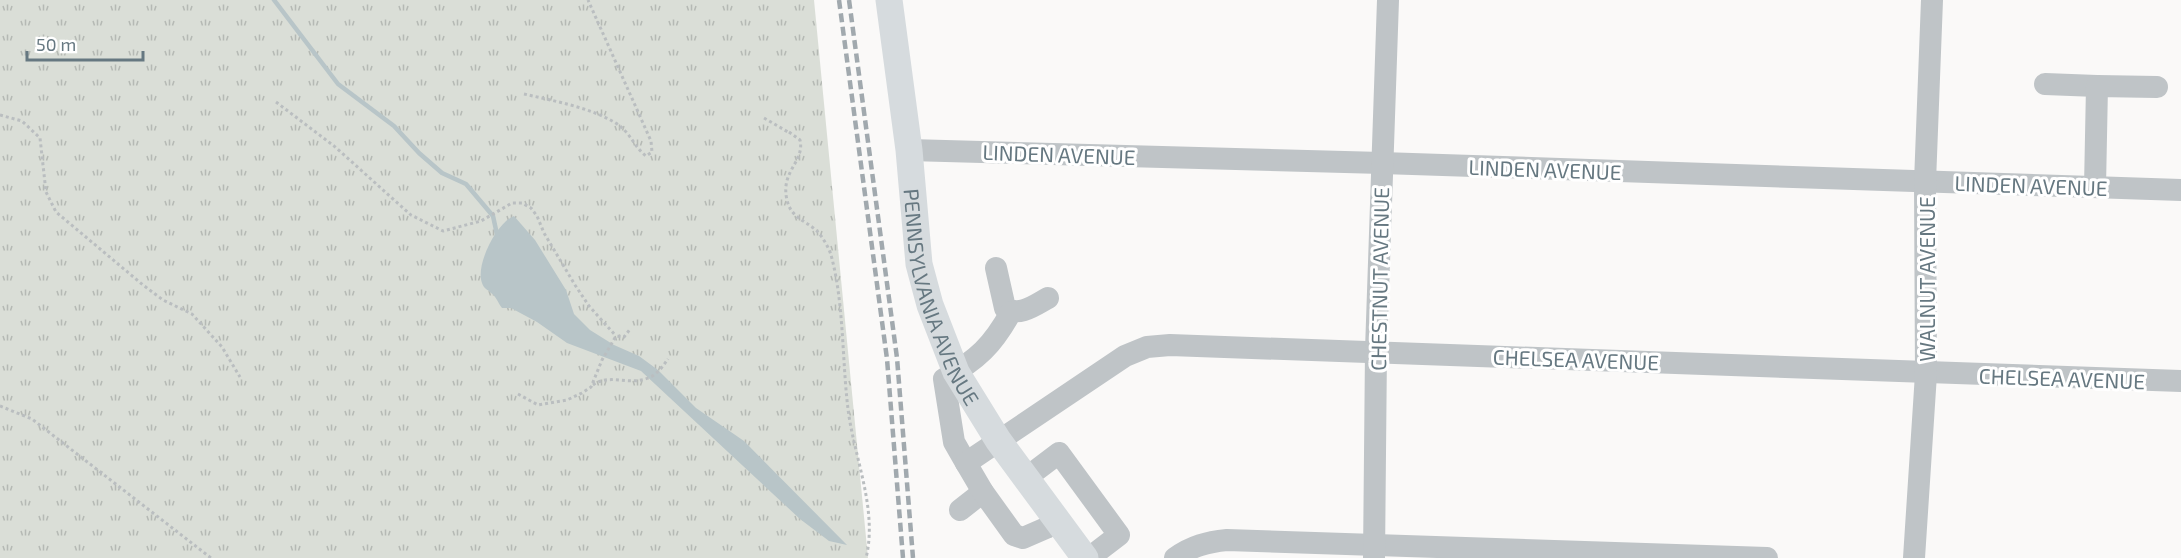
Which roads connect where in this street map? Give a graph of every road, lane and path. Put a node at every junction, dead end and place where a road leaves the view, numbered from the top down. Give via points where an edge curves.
1 (588, 0) edge
2 (889, 0) edge
3 (1388, 0) edge
4 (1932, 0) edge
5 (2045, 84) dead end
6 (2097, 86) junction
7 (2157, 87) dead end
8 (525, 94) dead end
9 (276, 102) dead end
10 (0, 115) edge
11 (764, 118) dead end
12 (909, 150) junction
13 (1382, 163) junction
14 (1925, 182) junction
15 (2095, 188) junction
16 (2181, 190) edge
17 (996, 268) dead end
18 (1048, 298) dead end
19 (1011, 312) junction
20 (631, 328) dead end
21 (616, 336) junction
22 (1376, 350) junction
23 (668, 359) dead end
24 (956, 372) junction
25 (1926, 374) junction
26 (240, 377) dead end
27 (2181, 381) edge
28 (591, 387) junction
29 (518, 394) dead end
30 (0, 406) edge
31 (998, 440) junction
32 (966, 463) junction
33 (1026, 478) junction
34 (983, 492) junction
35 (960, 510) dead end
36 (1057, 520) junction
37 (1374, 551) edge
38 (211, 558) edge
39 (866, 558) edge
40 (1087, 558) edge
41 (1175, 558) edge
42 (1767, 558) edge
43 (1914, 558) edge

1 - 8 path via 651,141 652,152 646,156 615,123 577,107
2 - 12 main road, PENNSYLVANIA AVENUE
3 - 13 street, CHESTNUT AVENUE
4 - 14 street, WALNUT AVENUE
5 - 6 street
6 - 7 street
6 - 15 street
9 - 21 path via 334,146 411,214 443,231 481,221 512,203 531,208 575,285
10 - 26 path via 22,121 40,138 46,192 56,212 143,285 192,314 222,347
11 - 39 path via 800,140 800,156 788,174 787,201 793,215 818,232 830,253 837,286 848,410 867,503 870,541
12 - 13 street, LINDEN AVENUE
12 - 24 main road, PENNSYLVANIA AVENUE via 919,264
13 - 14 street, LINDEN AVENUE
13 - 22 street, CHESTNUT AVENUE
14 - 15 street, LINDEN AVENUE
14 - 25 street, WALNUT AVENUE
15 - 16 street, LINDEN AVENUE
17 - 19 street via 1005,308
18 - 19 street via 1027,310
19 - 24 street via 977,359
20 - 21 path via 624,337
21 - 28 path
22 - 25 street, CHELSEA AVENUE
22 - 31 street, CHELSEA AVENUE via 1147,347 1125,356
22 - 37 street, CHESTNUT AVENUE
23 - 28 path via 649,378 600,380
24 - 31 main road, PENNSYLVANIA AVENUE
24 - 32 street via 944,379 954,442
25 - 27 street, CHELSEA AVENUE
25 - 43 street, WALNUT AVENUE
28 - 29 path via 567,400 538,405
30 - 38 path via 32,419
31 - 32 street, CHELSEA AVENUE
31 - 33 main road, PENNSYLVANIA AVENUE
32 - 34 street
33 - 36 main road, PENNSYLVANIA AVENUE
33 - 40 street via 1059,453 1119,535
34 - 35 street
34 - 36 street via 1014,535 1023,538
36 - 40 main road, PENNSYLVANIA AVENUE
37 - 41 street via 1227,540 1199,545
37 - 42 street

